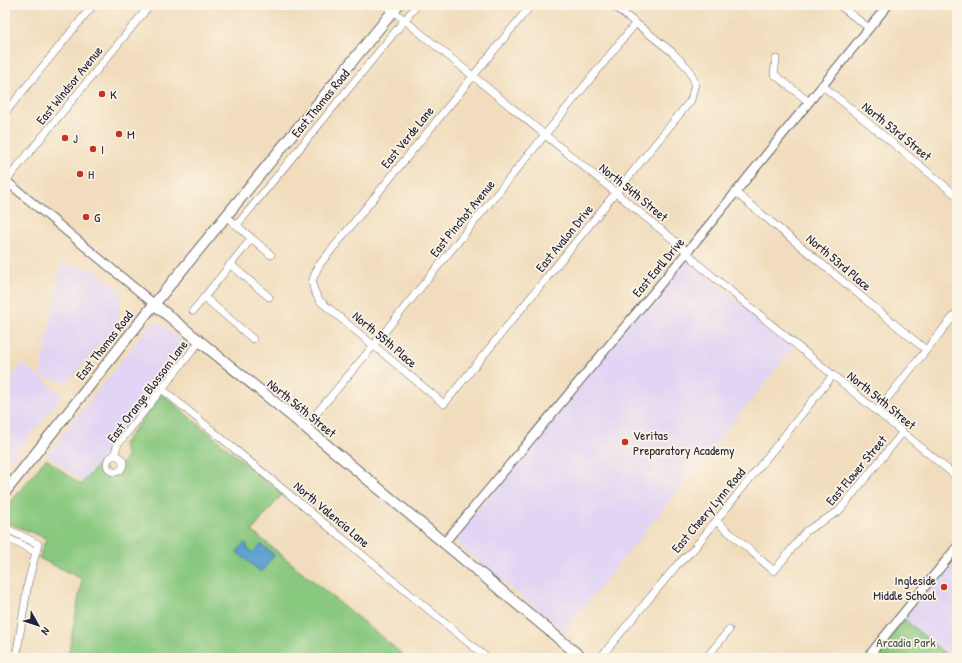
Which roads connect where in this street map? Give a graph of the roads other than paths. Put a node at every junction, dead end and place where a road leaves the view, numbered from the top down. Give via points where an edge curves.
1 (93, 5) edge
2 (150, 5) edge
3 (417, 5) edge
4 (531, 5) edge
5 (613, 5) edge
6 (840, 5) edge
7 (888, 5) edge
8 (392, 7) edge
9 (404, 21) junction
10 (635, 24) junction
11 (869, 28) junction
12 (776, 59) dead end
13 (473, 76) junction
14 (822, 85) junction
15 (809, 102) junction
16 (5, 113) edge
17 (545, 136) junction
18 (6, 180) edge
19 (735, 192) junction
20 (616, 193) junction
21 (957, 196) edge
22 (226, 216) junction
23 (237, 225) junction
24 (251, 239) junction
25 (687, 252) junction
26 (271, 255) dead end
27 (230, 264) junction
28 (5, 270) edge
29 (5, 284) edge
30 (313, 290) joint
31 (204, 297) junction
32 (269, 298) dead end
33 (154, 304) junction
34 (193, 311) dead end
35 (957, 312) edge
36 (253, 339) dead end
37 (200, 341) junction
38 (374, 345) junction
39 (926, 350) junction
40 (833, 375) junction
41 (162, 389) junction
42 (444, 404) joint
43 (877, 411) junction
44 (305, 426) junction
45 (903, 432) junction
46 (114, 455) dead end
47 (957, 477) edge
48 (5, 492) edge
49 (716, 521) junction
50 (5, 528) edge
51 (5, 537) edge
52 (444, 543) junction
53 (957, 547) edge
54 (36, 552) junction
55 (729, 630) dead end
56 (16, 658) edge
57 (487, 658) edge
58 (582, 658) edge
59 (600, 658) edge
60 (706, 658) edge
61 (867, 658) edge

1 - 16 street
2 - 18 street, East Windsor Avenue
3 - 9 street, East Thomas Road
4 - 13 street, East Verde Lane
5 - 10 street
6 - 11 street
7 - 11 street, East Earll Drive
8 - 9 street, North 54th Street
8 - 22 main road, East Thomas Road
9 - 13 street, North 54th Street
9 - 23 street, East Thomas Road
10 - 17 street, East Pinchot Avenue
10 - 20 street, East Avalon Drive via 672,52 689,69 695,83 691,100
11 - 14 street, East Earll Drive
12 - 15 street via 774,74
13 - 17 street, North 54th Street
13 - 30 street, East Verde Lane via 320,264 313,278
14 - 15 street, East Earll Drive
14 - 21 street, North 53rd Street
15 - 19 street, East Earll Drive
17 - 20 street, North 54th Street
17 - 38 street, East Pinchot Avenue
18 - 33 street, North 56th Street
19 - 25 street, East Earll Drive
19 - 39 street, North 53rd Place
20 - 25 street, North 54th Street
20 - 42 street, East Avalon Drive
22 - 23 street
22 - 33 main road, East Thomas Road
23 - 24 street
24 - 26 street
24 - 27 street
25 - 40 street, North 54th Street via 699,265
25 - 52 street, East Earll Drive
27 - 31 street
27 - 32 street
28 - 29 street
30 - 38 street, North 55th Place via 320,301
31 - 34 street
31 - 36 street
33 - 37 main road, North 56th Street
33 - 48 main road, East Thomas Road
35 - 39 street
37 - 41 street, East Orange Blossom Lane
37 - 44 main road, North 56th Street
38 - 42 street, North 55th Place
38 - 44 street, East Pinchot Avenue
39 - 43 street
40 - 43 street, North 54th Street
40 - 49 street, East Cheery Lynn Road
41 - 46 street, East Orange Blossom Lane via 118,444
41 - 57 street, North Valencia Lane
43 - 45 street, North 54th Street
44 - 52 main road, North 56th Street
45 - 47 street, North 54th Street
45 - 49 street, East Flower Street via 839,511 806,531 774,571
49 - 59 street, East Cheery Lynn Road
50 - 54 street via 38,544
51 - 54 street
52 - 58 main road, North 56th Street
53 - 61 street
54 - 56 street via 28,583
55 - 60 street

